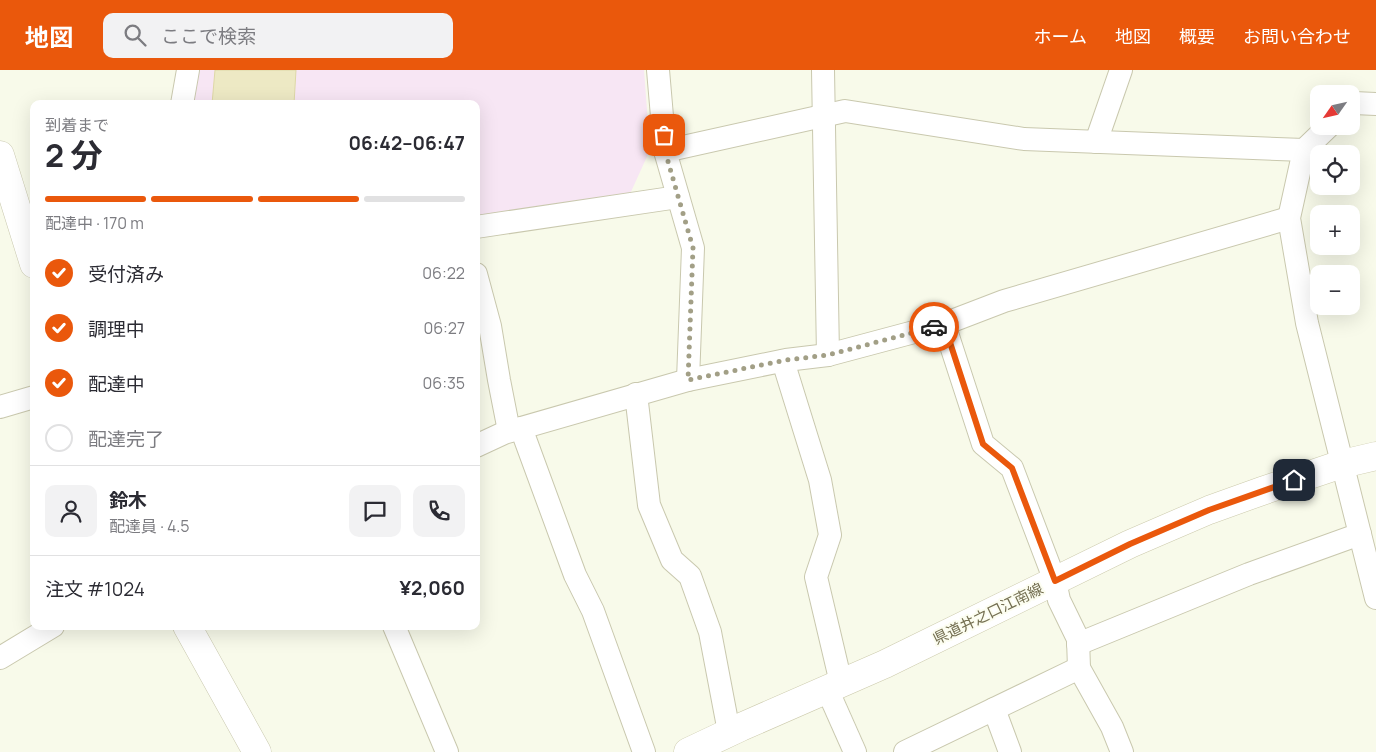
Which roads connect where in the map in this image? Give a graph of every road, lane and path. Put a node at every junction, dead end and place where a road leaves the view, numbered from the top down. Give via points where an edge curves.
1 (188, 70) edge
2 (658, 70) edge
3 (823, 70) edge
4 (1122, 70) edge
5 (183, 100) edge
6 (1360, 103) edge
7 (1376, 104) edge
8 (823, 116) junction
9 (1320, 135) edge
10 (1096, 142) junction
11 (1304, 150) junction
12 (665, 151) junction
13 (0, 155) edge
14 (678, 197) junction
15 (1289, 218) junction
16 (480, 226) edge
17 (30, 251) edge
18 (480, 289) edge
19 (944, 324) junction
20 (828, 355) junction
21 (783, 361) junction
22 (688, 380) junction
23 (636, 394) junction
24 (30, 398) edge
25 (0, 407) edge
26 (515, 430) junction
27 (480, 444) edge
28 (1376, 456) edge
29 (1342, 464) junction
30 (1360, 534) junction
31 (1055, 581) junction
32 (1376, 598) edge
33 (46, 630) edge
34 (189, 630) edge
35 (396, 630) edge
36 (1078, 644) junction
37 (0, 658) edge
38 (1078, 668) junction
39 (834, 686) junction
40 (994, 709) junction
41 (729, 732) junction
42 (257, 752) edge
43 (448, 752) edge
44 (644, 752) edge
45 (688, 752) edge
46 (855, 752) edge
47 (905, 752) edge
48 (1010, 752) edge
49 (1122, 752) edge

1 - 5 street
2 - 12 street
3 - 8 street
4 - 10 street
6 - 7 street
8 - 10 street via 845,111 1024,139
8 - 12 street
8 - 20 street
9 - 11 street
10 - 11 street
11 - 15 street
12 - 14 street
13 - 17 main road
14 - 16 street
14 - 22 street via 693,248
15 - 19 street via 1004,302
15 - 29 street via 1307,323
18 - 26 street via 499,380
19 - 20 street
19 - 31 street via 983,444 1012,468
20 - 21 street
21 - 22 street
21 - 39 street via 820,480 830,535 816,577
22 - 23 street
23 - 26 street
23 - 41 street via 649,505 672,560 690,576 710,632
24 - 25 street
26 - 27 street
26 - 44 street via 593,612
28 - 29 main road, 県道井之口江南線
29 - 30 street
29 - 31 main road, 県道井之口江南線 via 1209,510
30 - 32 street
30 - 36 street via 1249,574
31 - 36 street via 1059,600
31 - 39 main road, 県道井之口江南線
33 - 37 street
34 - 42 main road
35 - 43 street
36 - 38 street
38 - 40 street
38 - 49 street via 1112,727
39 - 41 main road, 県道井之口江南線
39 - 46 street
40 - 47 street
40 - 48 street
41 - 45 main road, 県道井之口江南線

